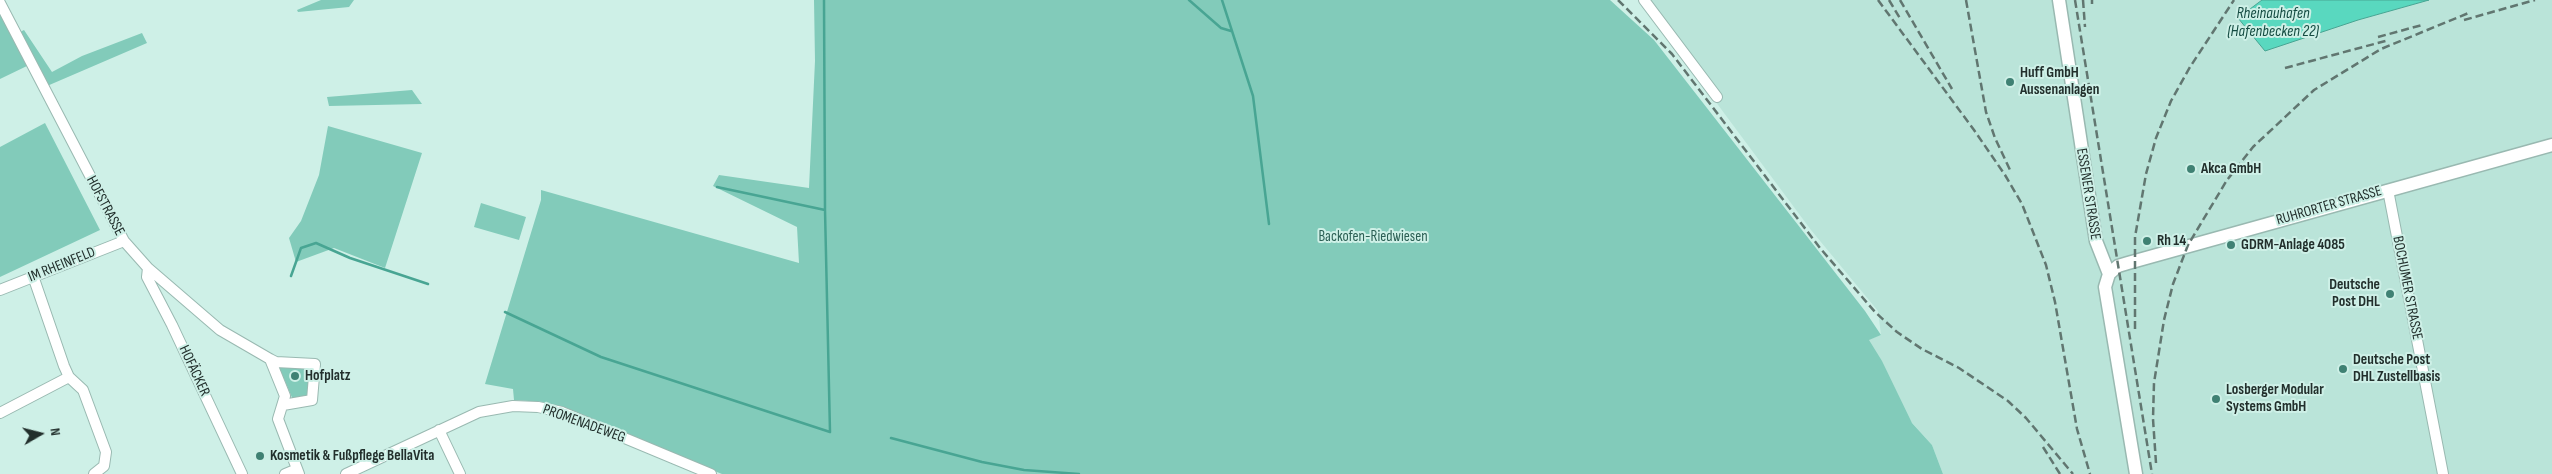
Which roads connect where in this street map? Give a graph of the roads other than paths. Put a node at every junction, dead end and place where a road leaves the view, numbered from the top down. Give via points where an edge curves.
1 (1644, 0) edge
2 (2059, 0) edge
3 (0, 3) edge
4 (1717, 97) dead end
5 (2552, 145) edge
6 (2388, 190) junction
7 (124, 241) junction
8 (148, 268) junction
9 (2110, 274) junction
10 (33, 276) junction
11 (0, 290) edge
12 (270, 359) junction
13 (69, 377) junction
14 (283, 405) junction
15 (0, 413) edge
16 (438, 430) junction
17 (298, 471) edge
18 (94, 474) edge
19 (242, 474) edge
20 (285, 474) edge
21 (346, 474) edge
22 (460, 474) edge
23 (711, 474) edge
24 (2136, 474) edge
25 (2442, 474) edge

1 - 4 street
2 - 9 street, ESSENER STRASSE via 2096,241
3 - 7 street, HOFSTRASSE
5 - 6 street, RUHRORTER STRASSE
6 - 9 street, RUHRORTER STRASSE via 2128,262
6 - 25 street, BOCHUMER STRASSE
7 - 8 street, HOFSTRASSE
7 - 10 street, IM RHEINFELD
8 - 12 street, HOFSTRASSE via 220,330
8 - 19 street, HOFÄCKER via 147,277
9 - 24 street via 2105,287
10 - 11 street, IM RHEINFELD
10 - 13 street
12 - 14 street via 284,389
12 - 14 street, HOFSTRASSE via 315,364 312,400
13 - 15 street
13 - 18 street via 83,390 106,452 104,466
14 - 17 street via 278,419
16 - 21 street, PROMENADEWEG
16 - 22 street
16 - 23 street, PROMENADEWEG via 490,409 538,407 562,412
17 - 20 street

